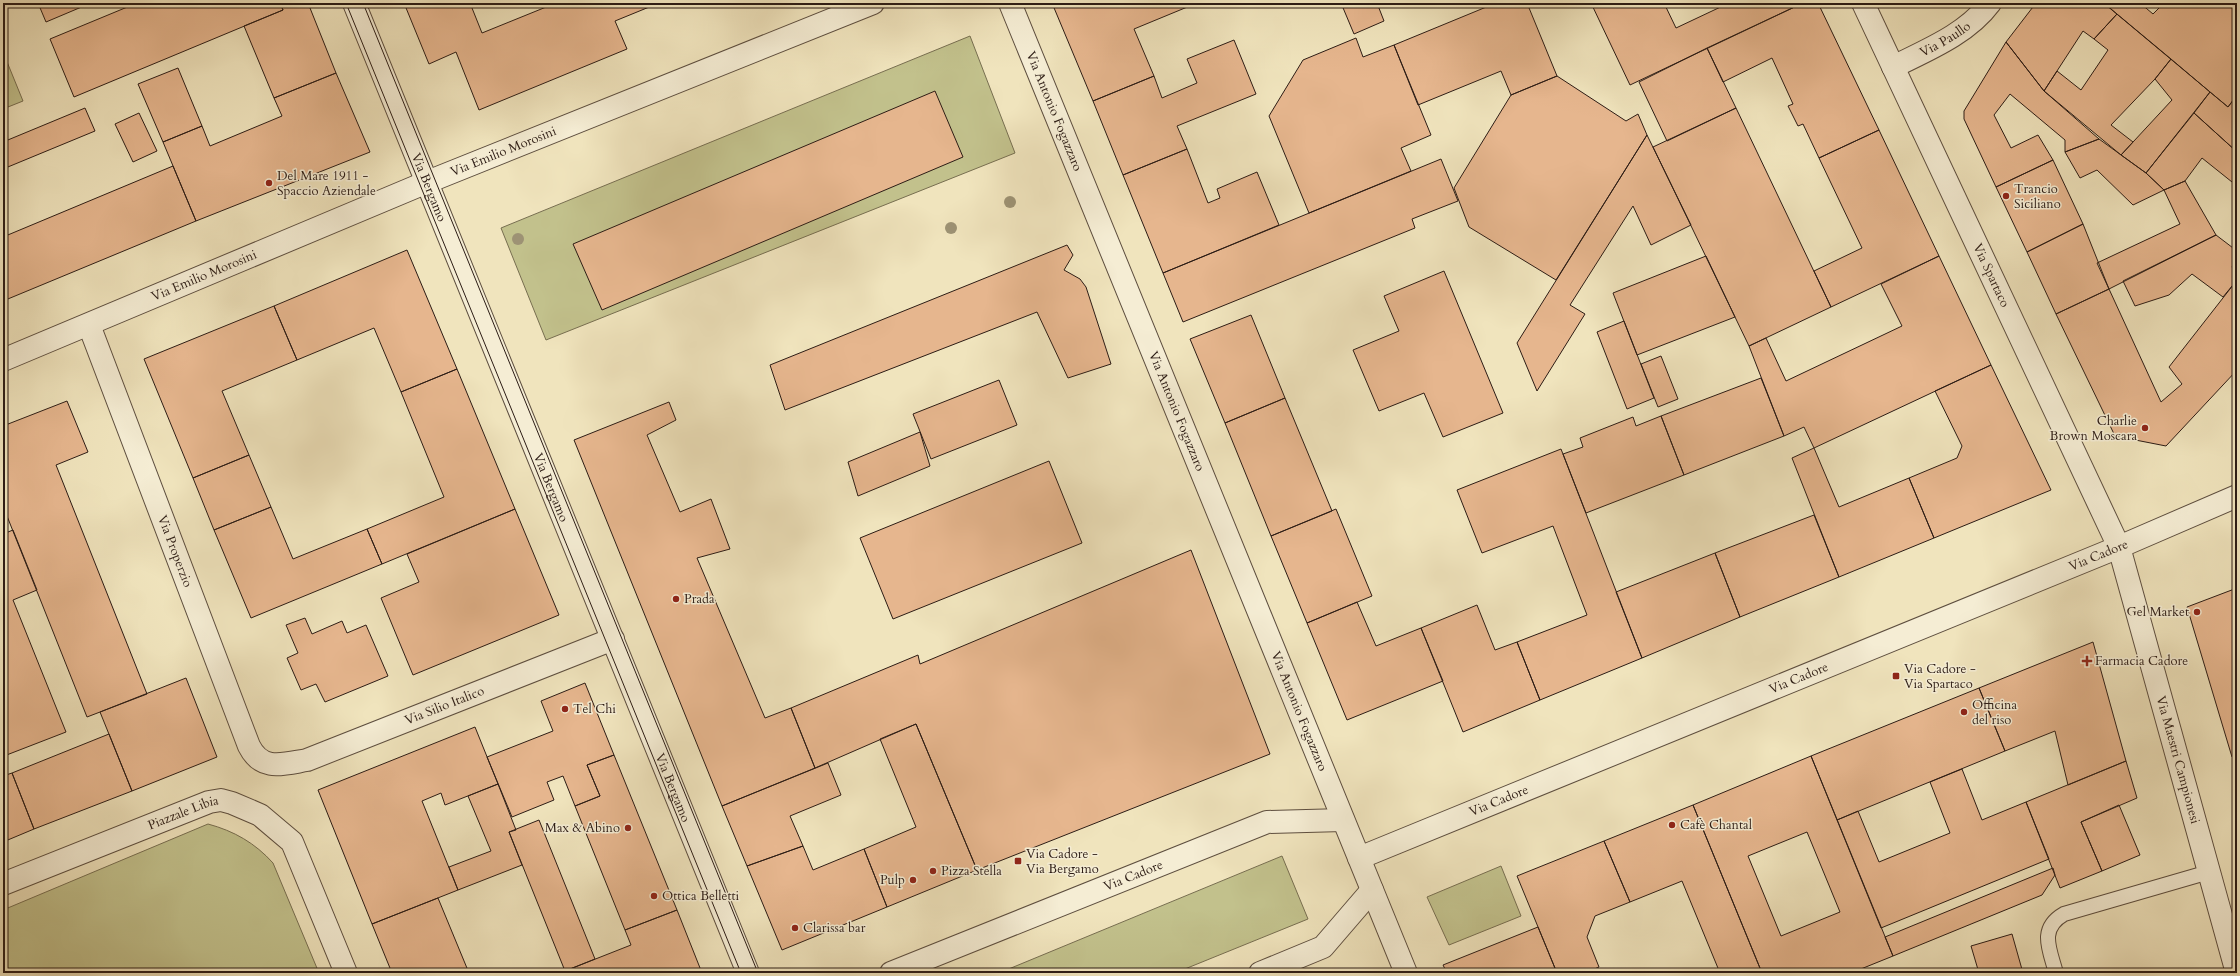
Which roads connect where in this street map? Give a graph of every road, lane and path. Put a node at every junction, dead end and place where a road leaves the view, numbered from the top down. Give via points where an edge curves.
1 (354, 3) edge
2 (873, 3) edge
3 (1010, 3) edge
4 (1863, 3) edge
5 (1990, 3) edge
6 (1893, 67) junction
7 (427, 183) junction
8 (88, 326) junction
9 (3, 360) edge
10 (2237, 496) edge
11 (2119, 547) junction
12 (613, 639) junction
13 (274, 766) joint
14 (1343, 820) junction
15 (1359, 858) junction
16 (2209, 872) junction
17 (3, 884) edge
18 (1372, 890) junction
19 (346, 973) edge
20 (748, 973) edge
21 (892, 973) edge
22 (1260, 973) edge
23 (1406, 973) edge
24 (2056, 973) edge
25 (2237, 973) edge

1 - 7 street, Via Bergamo
2 - 7 street, Via Emilio Morosini
3 - 14 street, Via Antonio Fogazzaro
4 - 6 street, Via Spartaco
5 - 6 street, Via Paullo via 1982,15 1959,32
6 - 11 street, Via Spartaco
7 - 8 street, Via Emilio Morosini
7 - 12 street, Via Bergamo
8 - 9 street, Via Emilio Morosini
8 - 13 street, Via Properzio via 249,746 261,760
10 - 11 street, Via Cadore
11 - 15 street, Via Cadore
11 - 16 street, Via Maestri Campionesi
12 - 13 street, Via Silio Italico via 307,760
12 - 20 street, Via Bergamo
14 - 15 street
14 - 21 street, Via Cadore via 1268,822
15 - 18 street
16 - 24 lane via 2064,914 2056,919 2049,928 2048,943
16 - 25 street, Via Maestri Campionesi
17 - 19 street, Piazzale Libia via 209,802 221,800 260,815 292,842
18 - 22 street via 1323,947
18 - 23 street

